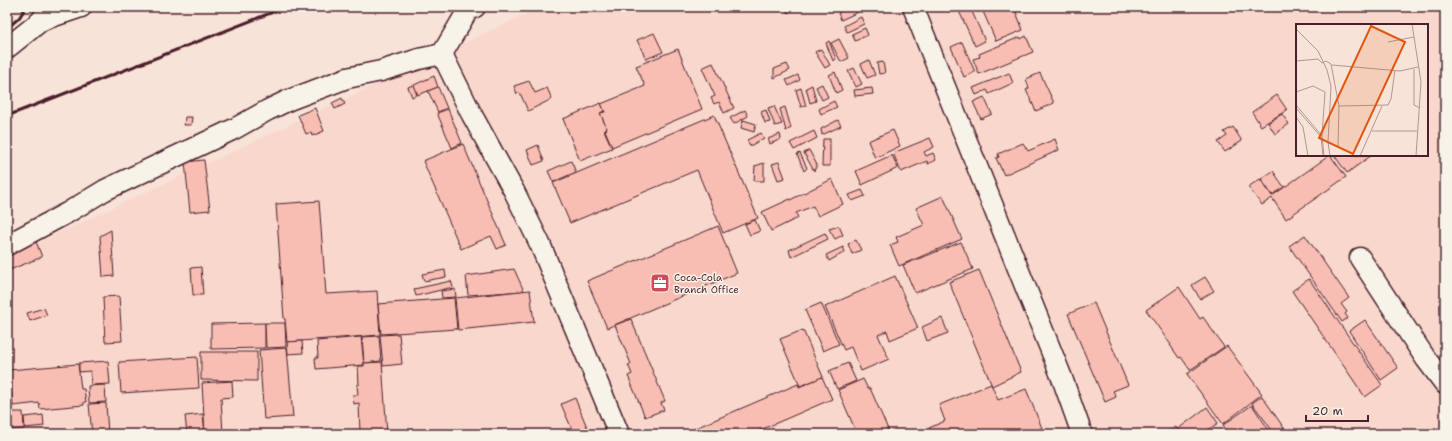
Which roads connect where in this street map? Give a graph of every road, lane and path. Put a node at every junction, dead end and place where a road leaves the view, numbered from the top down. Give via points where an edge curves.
1 (81, 7) edge
2 (475, 7) edge
3 (913, 7) edge
4 (45, 14) edge
5 (7, 48) edge
6 (442, 54) junction
7 (7, 245) edge
8 (1360, 258) dead end
9 (1445, 384) edge
10 (619, 434) edge
11 (1082, 434) edge

1 - 4 street
2 - 6 street via 468,10
3 - 11 street via 1062,378
4 - 5 street
6 - 7 street via 347,78 289,100 105,190 68,214
6 - 10 street via 540,244
8 - 9 street

